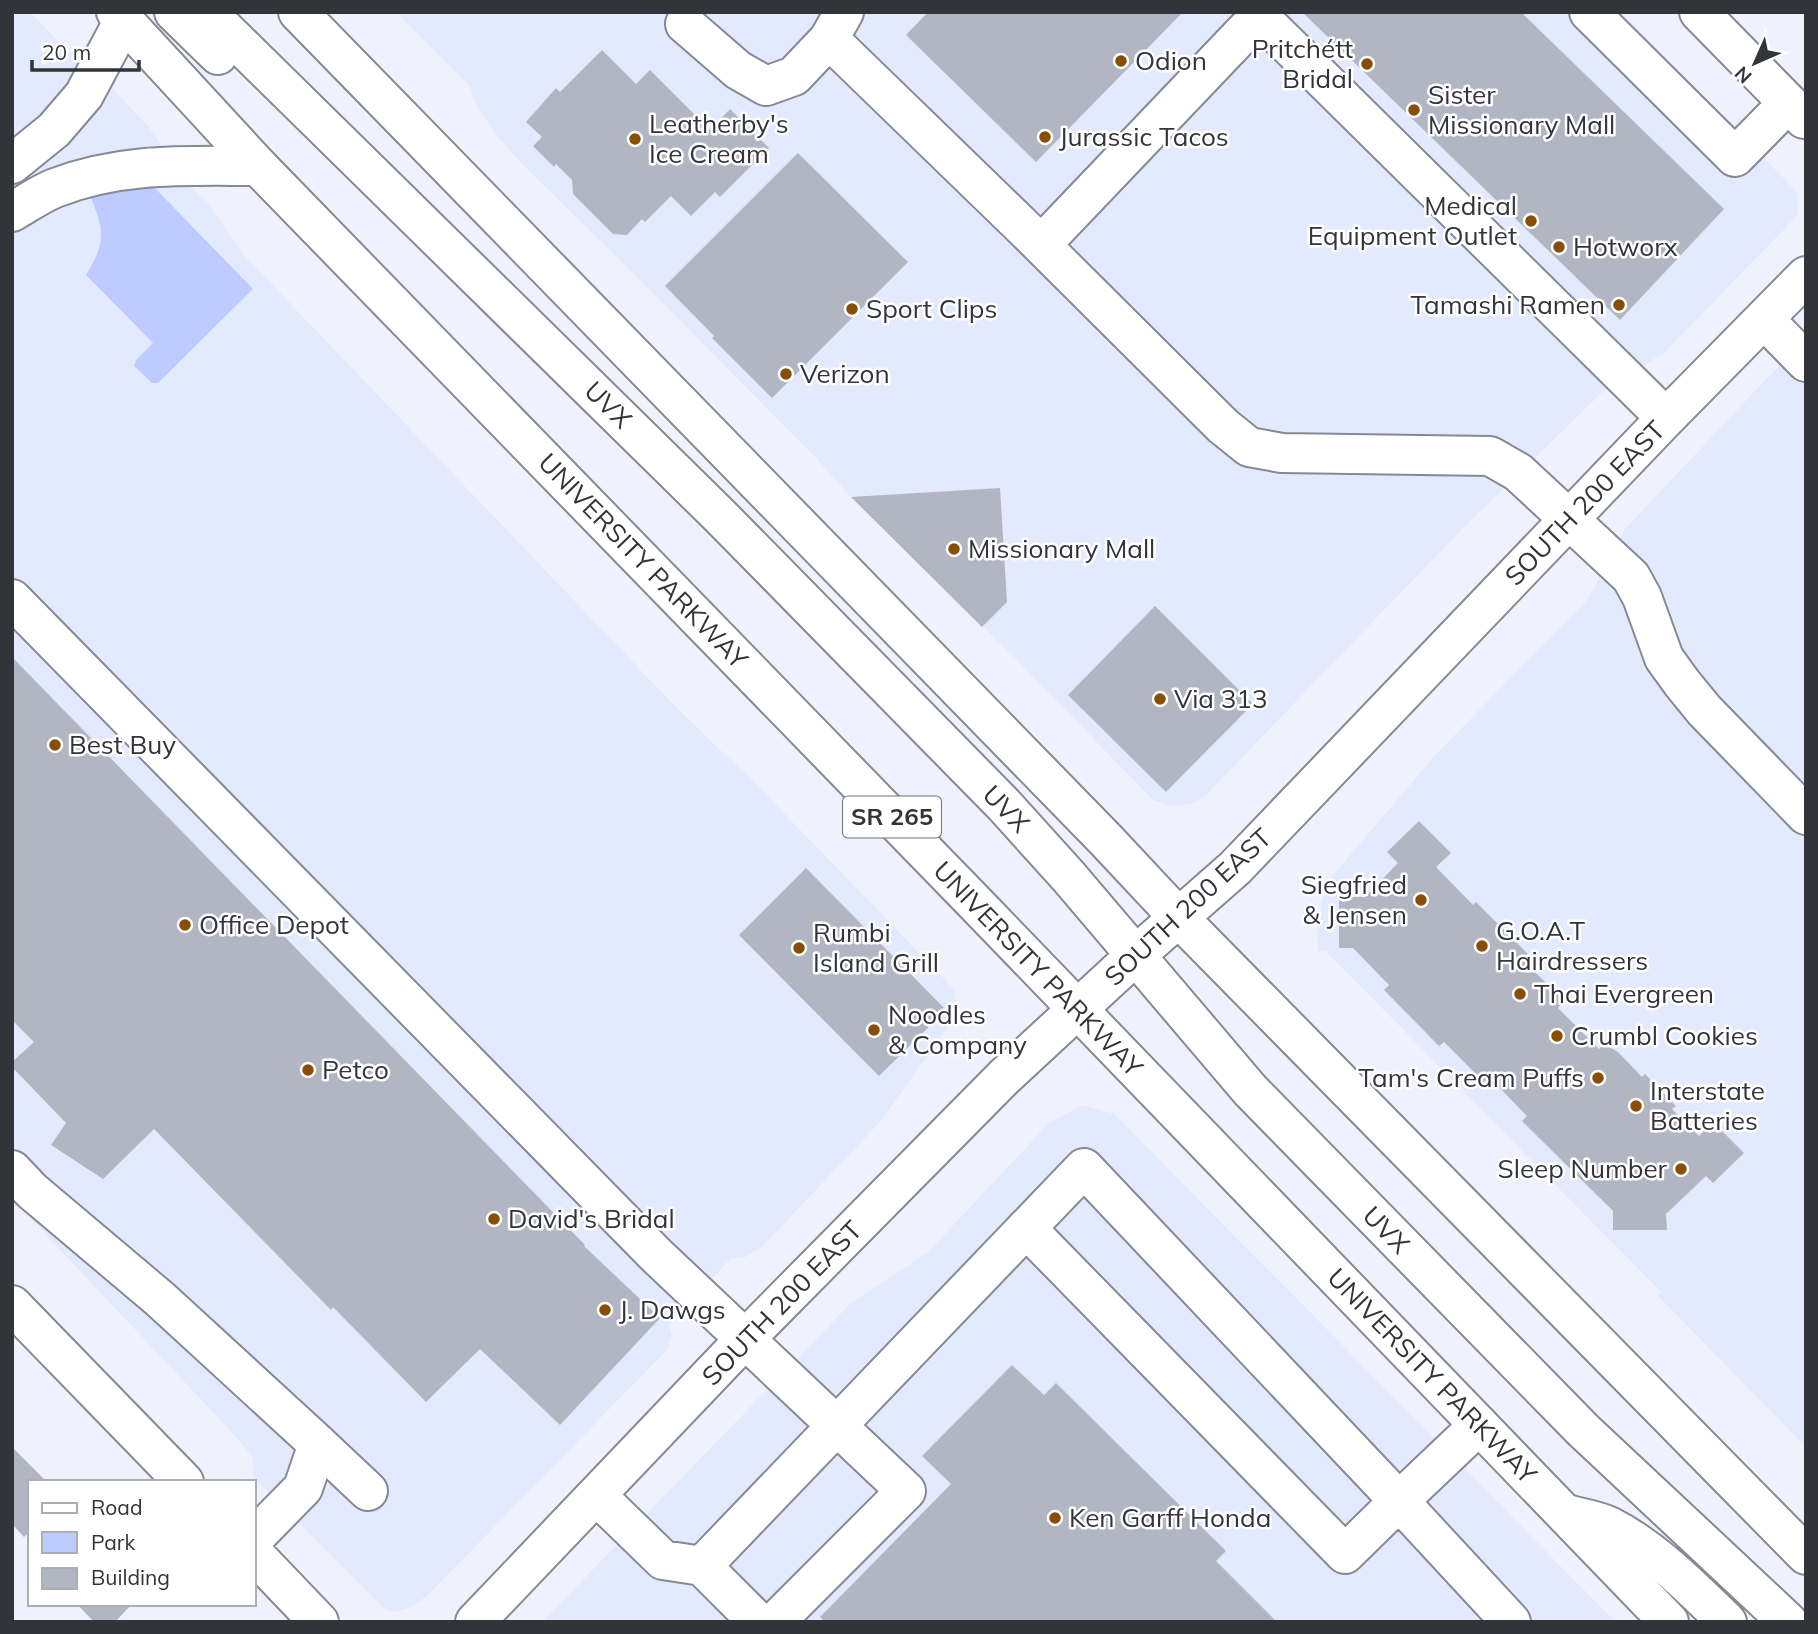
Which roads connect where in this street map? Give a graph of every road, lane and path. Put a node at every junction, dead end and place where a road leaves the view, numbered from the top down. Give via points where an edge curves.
1 (174, 12) edge
2 (207, 12) edge
3 (298, 12) edge
4 (1589, 12) edge
5 (1699, 12) edge
6 (120, 16) edge
7 (684, 24) dead end
8 (837, 25) edge
9 (1797, 112) edge
10 (12, 164) edge
11 (258, 166) junction
12 (12, 212) edge
13 (1041, 245) junction
14 (1806, 276) edge
15 (1764, 319) junction
16 (1806, 362) edge
17 (1666, 418) junction
18 (1570, 520) junction
19 (12, 598) edge
20 (1806, 815) edge
21 (1179, 918) junction
22 (1128, 961) junction
23 (1078, 1009) junction
24 (12, 1170) edge
25 (1026, 1228) junction
26 (12, 1305) edge
27 (744, 1340) junction
28 (837, 1425) junction
29 (1479, 1425) junction
30 (318, 1444) junction
31 (182, 1480) edge
32 (368, 1491) dead end
33 (596, 1495) junction
34 (1399, 1502) junction
35 (1567, 1514) junction
36 (256, 1536) edge
37 (1806, 1555) edge
38 (256, 1556) edge
39 (702, 1566) junction
40 (319, 1622) edge
41 (475, 1622) edge
42 (758, 1622) edge
43 (775, 1622) edge
44 (1511, 1622) edge
45 (1669, 1622) edge
46 (1727, 1622) edge
47 (1754, 1622) edge
48 (1788, 1622) edge

1 - 22 main road via 675,503
2 - 22 main road, UVX via 721,517 1004,805
3 - 21 main road
4 - 9 main road via 1735,157
5 - 9 main road
6 - 10 main road via 84,95 54,130
6 - 11 main road, UNIVERSITY PARKWAY / SR 265
7 - 8 main road via 738,70 766,86 794,75
8 - 13 main road
11 - 12 main road via 113,171 52,189
11 - 23 main road, UNIVERSITY PARKWAY / SR 265
13 - 17 main road via 1246,30 1273,30
13 - 18 main road via 1249,447 1282,453 1490,456 1518,472
14 - 15 main road, SOUTH 200 EAST
15 - 16 main road
15 - 17 main road, SOUTH 200 EAST
17 - 18 main road, SOUTH 200 EAST
18 - 20 main road via 1631,577 1664,658 1682,683
18 - 21 main road, SOUTH 200 EAST via 1235,868
19 - 27 main road
21 - 22 main road, SOUTH 200 EAST
21 - 37 main road
22 - 23 main road, SOUTH 200 EAST
22 - 47 main road via 1218,1085 1282,1154 1540,1418
22 - 48 main road, UVX via 1583,1430
23 - 27 main road, SOUTH 200 EAST via 1004,1077
23 - 29 main road, UNIVERSITY PARKWAY / SR 265
24 - 30 main road
25 - 28 main road
25 - 34 main road via 1345,1554
25 - 34 main road via 1084,1168
26 - 31 main road
27 - 28 main road
27 - 33 main road, SOUTH 200 EAST
28 - 39 main road
28 - 43 main road via 906,1491
29 - 34 main road
29 - 35 main road, UNIVERSITY PARKWAY / SR 265
30 - 32 main road
30 - 36 main road via 303,1488
33 - 39 main road via 663,1560
33 - 41 main road, SOUTH 200 EAST
34 - 44 main road
35 - 45 main road, UNIVERSITY PARKWAY / SR 265
35 - 46 main road via 1607,1525 1638,1544
38 - 40 main road
39 - 42 main road

